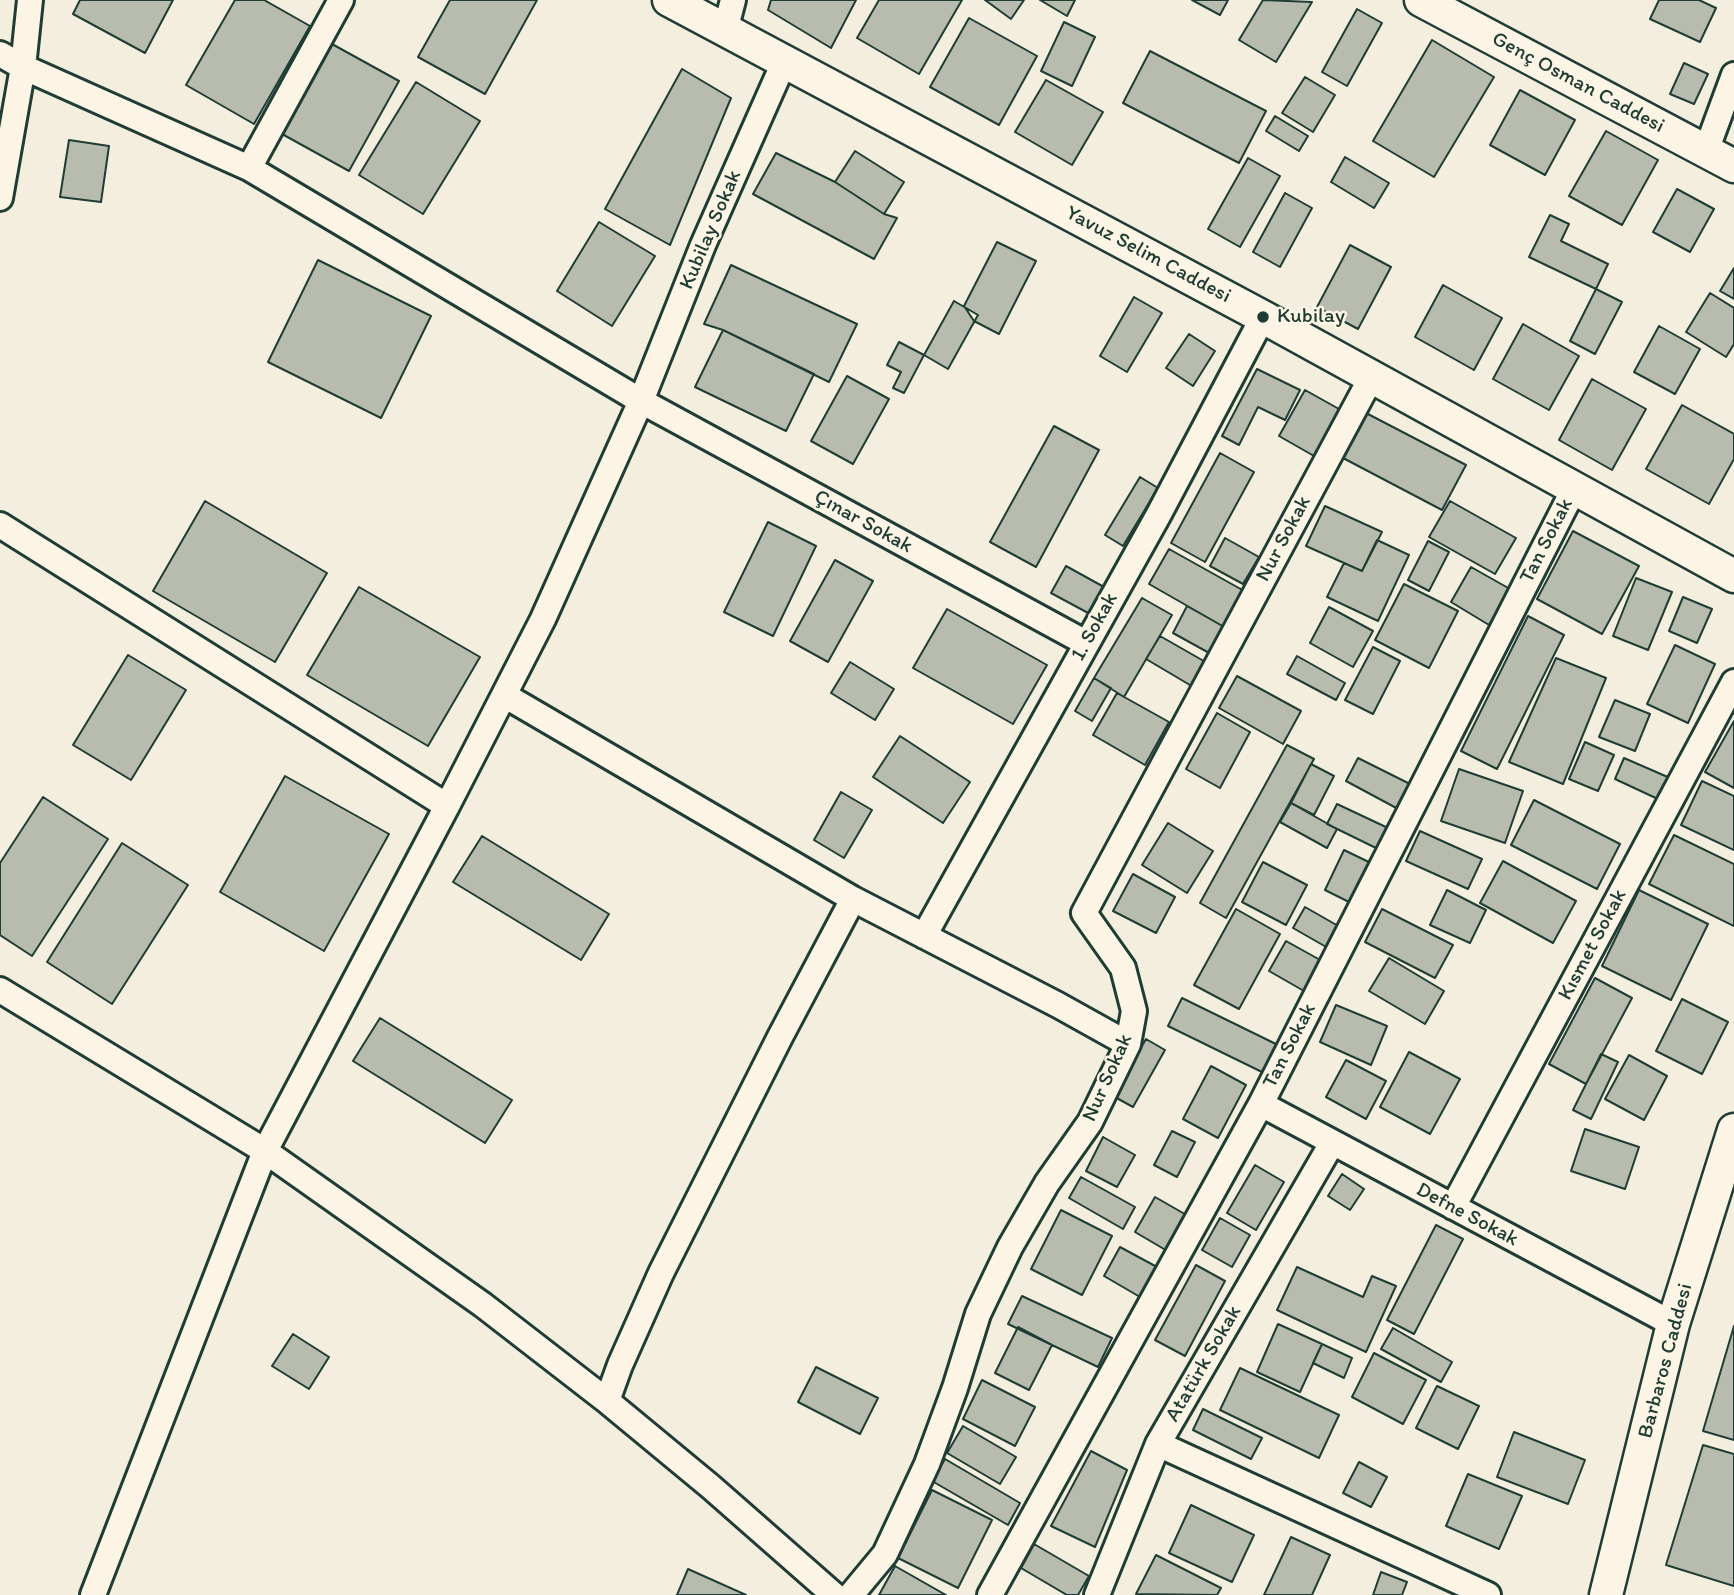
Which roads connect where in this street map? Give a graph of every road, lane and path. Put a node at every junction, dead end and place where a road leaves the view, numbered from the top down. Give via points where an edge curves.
1 (30, 0) edge
2 (341, 0) edge
3 (669, 0) edge
4 (733, 0) edge
5 (1421, 0) edge
6 (725, 30) junction
7 (0, 54) edge
8 (785, 61) junction
9 (23, 67) junction
10 (1734, 75) edge
11 (1706, 151) junction
12 (1734, 166) edge
13 (250, 168) junction
14 (0, 198) edge
15 (1263, 317) junction
16 (1371, 378) junction
17 (641, 401) junction
18 (1574, 489) junction
19 (0, 525) edge
20 (1734, 576) edge
21 (1086, 643) junction
22 (1734, 682) edge
23 (504, 695) junction
24 (447, 806) junction
25 (853, 899) junction
26 (924, 936) junction
27 (0, 990) edge
28 (1128, 1044) junction
29 (1261, 1104) junction
30 (1734, 1129) edge
31 (1332, 1143) junction
32 (265, 1150) junction
33 (1452, 1207) junction
34 (1673, 1324) junction
35 (607, 1401) junction
36 (1158, 1444) junction
37 (93, 1595) edge
38 (834, 1595) edge
39 (851, 1595) edge
40 (989, 1595) edge
41 (1097, 1595) edge
42 (1488, 1595) edge
43 (1606, 1595) edge

1 - 9 street
2 - 13 street
3 - 6 street, Yavuz Selim Caddesi
4 - 6 street
5 - 11 street, Genç Osman Caddesi
6 - 8 street, Yavuz Selim Caddesi
7 - 9 street, Çınar Sokak
8 - 15 street, Yavuz Selim Caddesi
8 - 17 street, Kubilay Sokak via 703,245
9 - 13 street, Çınar Sokak
9 - 14 street
10 - 11 street
11 - 12 street, Genç Osman Caddesi
13 - 17 street, Çınar Sokak
15 - 16 street, Yavuz Selim Caddesi
15 - 21 street, 1. Sokak
16 - 18 street, Yavuz Selim Caddesi
16 - 28 street, Nur Sokak via 1084,913 1123,968 1134,1011
17 - 21 street, Çınar Sokak
17 - 23 street, Kubilay Sokak
18 - 20 street, Yavuz Selim Caddesi
18 - 29 street, Tan Sokak
19 - 24 street
21 - 26 street, 1. Sokak
22 - 33 street, Kısmet Sokak
23 - 24 street, Kubilay Sokak
23 - 25 street
24 - 32 street, Kubilay Sokak
25 - 26 street
25 - 35 street via 661,1273
26 - 28 street
27 - 32 street
28 - 39 street, Nur Sokak via 1090,1122 1010,1247 978,1314 927,1464 885,1555
29 - 31 street, Defne Sokak
29 - 40 street, Tan Sokak
30 - 34 street, Barbaros Caddesi
31 - 33 street, Defne Sokak
31 - 36 street, Atatürk Sokak
32 - 35 street via 483,1305
32 - 37 street, Kubilay Sokak
33 - 34 street, Defne Sokak
34 - 43 street, Barbaros Caddesi
35 - 38 street
36 - 41 street, Atatürk Sokak
36 - 42 street

